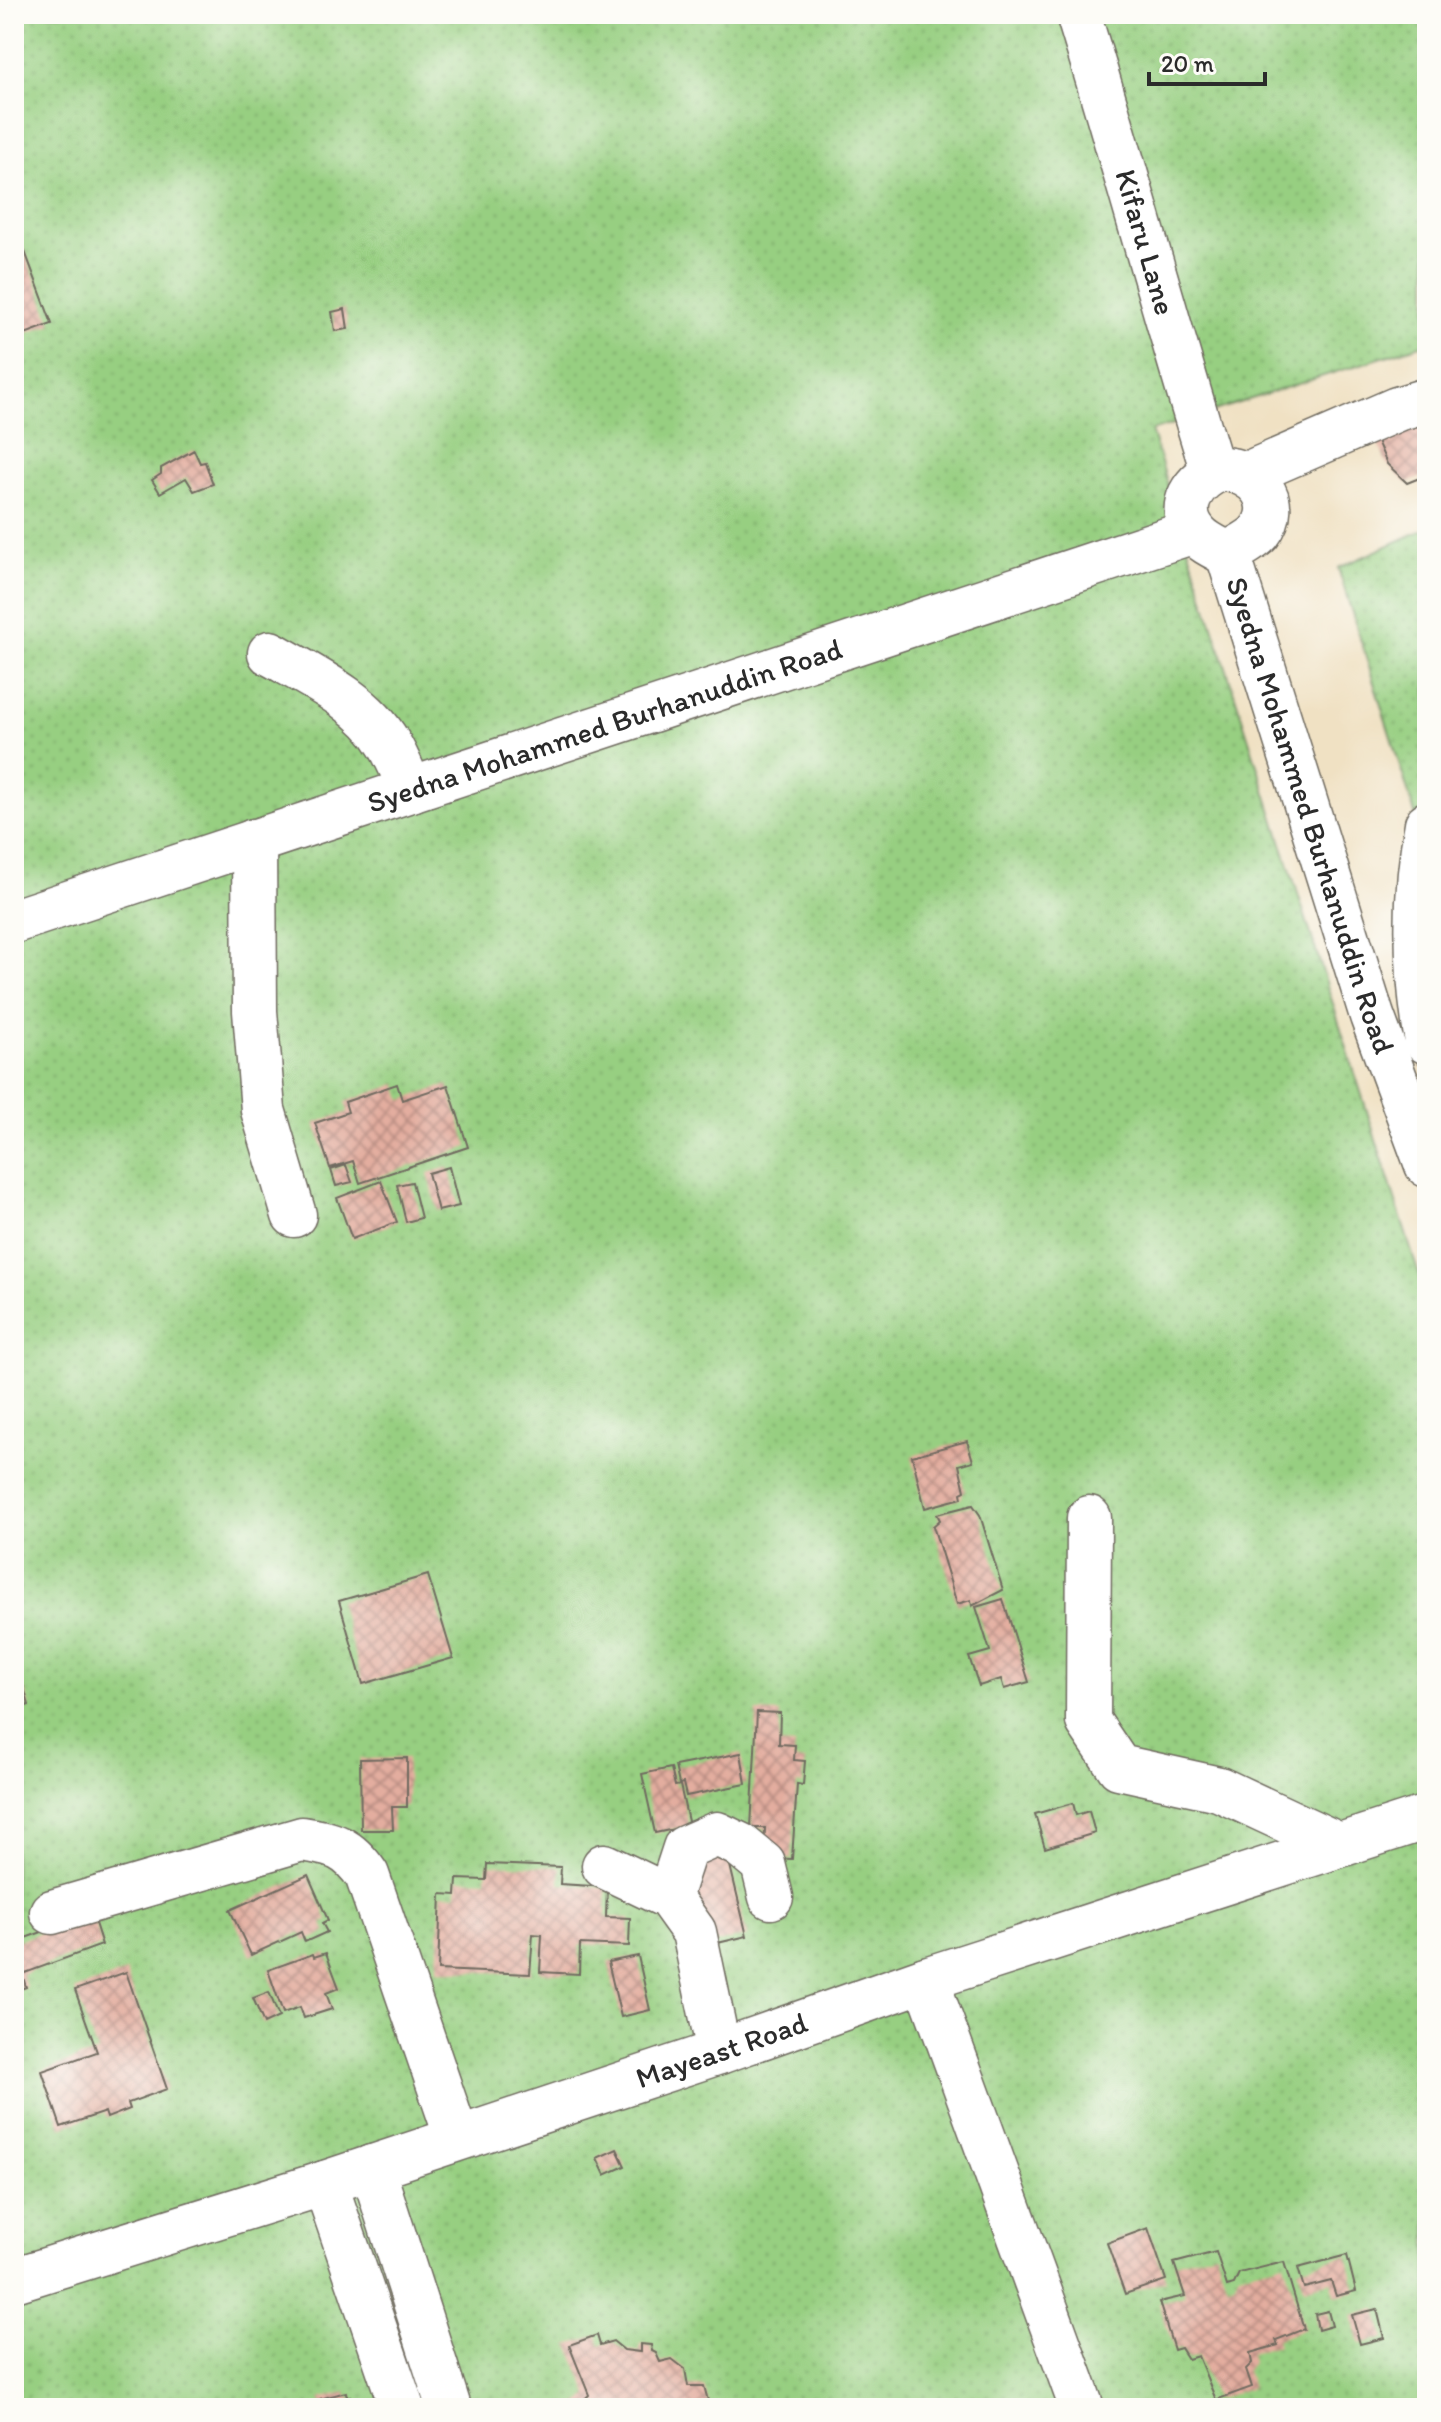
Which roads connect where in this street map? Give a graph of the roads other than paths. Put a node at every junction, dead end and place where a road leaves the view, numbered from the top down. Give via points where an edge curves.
1 (1078, 14) edge
2 (1427, 400) edge
3 (1230, 473) junction
4 (1211, 542) junction
5 (270, 653) dead end
6 (411, 790) junction
7 (1427, 824) edge
8 (254, 841) junction
9 (14, 921) edge
10 (1345, 925) junction
11 (1416, 926) junction
12 (1427, 1042) edge
13 (1427, 1165) edge
14 (294, 1215) dead end
15 (1089, 1518) dead end
16 (1427, 1817) edge
17 (1339, 1845) junction
18 (604, 1866) dead end
19 (669, 1897) junction
20 (771, 1897) dead end
21 (52, 1912) dead end
22 (926, 1979) junction
23 (719, 2052) junction
24 (457, 2138) junction
25 (372, 2167) junction
26 (325, 2183) junction
27 (14, 2280) edge
28 (402, 2408) edge
29 (449, 2408) edge
30 (1082, 2408) edge

1 - 3 street, Kifaru Lane via 1164,312
2 - 3 street
3 - 4 street via 1198,482 1190,493 1189,520
3 - 4 street via 1258,482 1265,494 1266,520 1251,541
4 - 6 street, Syedna Mohammed Burhanuddin Road
4 - 10 street, Syedna Mohammed Burhanuddin Road
5 - 6 street via 369,718
6 - 8 street, Syedna Mohammed Burhanuddin Road
7 - 11 street
8 - 9 street, Syedna Mohammed Burhanuddin Road
8 - 14 street via 255,1011 263,1110
10 - 11 street via 1382,932
10 - 13 street, Syedna Mohammed Burhanuddin Road
11 - 12 street
15 - 17 street via 1088,1721 1119,1767 1219,1789
16 - 17 street, Mayeast Road
17 - 22 street, Mayeast Road
18 - 19 street
19 - 20 street via 685,1848 717,1834 763,1864
19 - 23 street via 694,1932
21 - 24 street via 302,1839 332,1843 354,1856 367,1875
22 - 23 street, Mayeast Road
22 - 30 street
23 - 24 street, Mayeast Road
24 - 25 street, Mayeast Road
25 - 26 street, Mayeast Road
25 - 29 street
26 - 27 street, Mayeast Road
26 - 28 street

